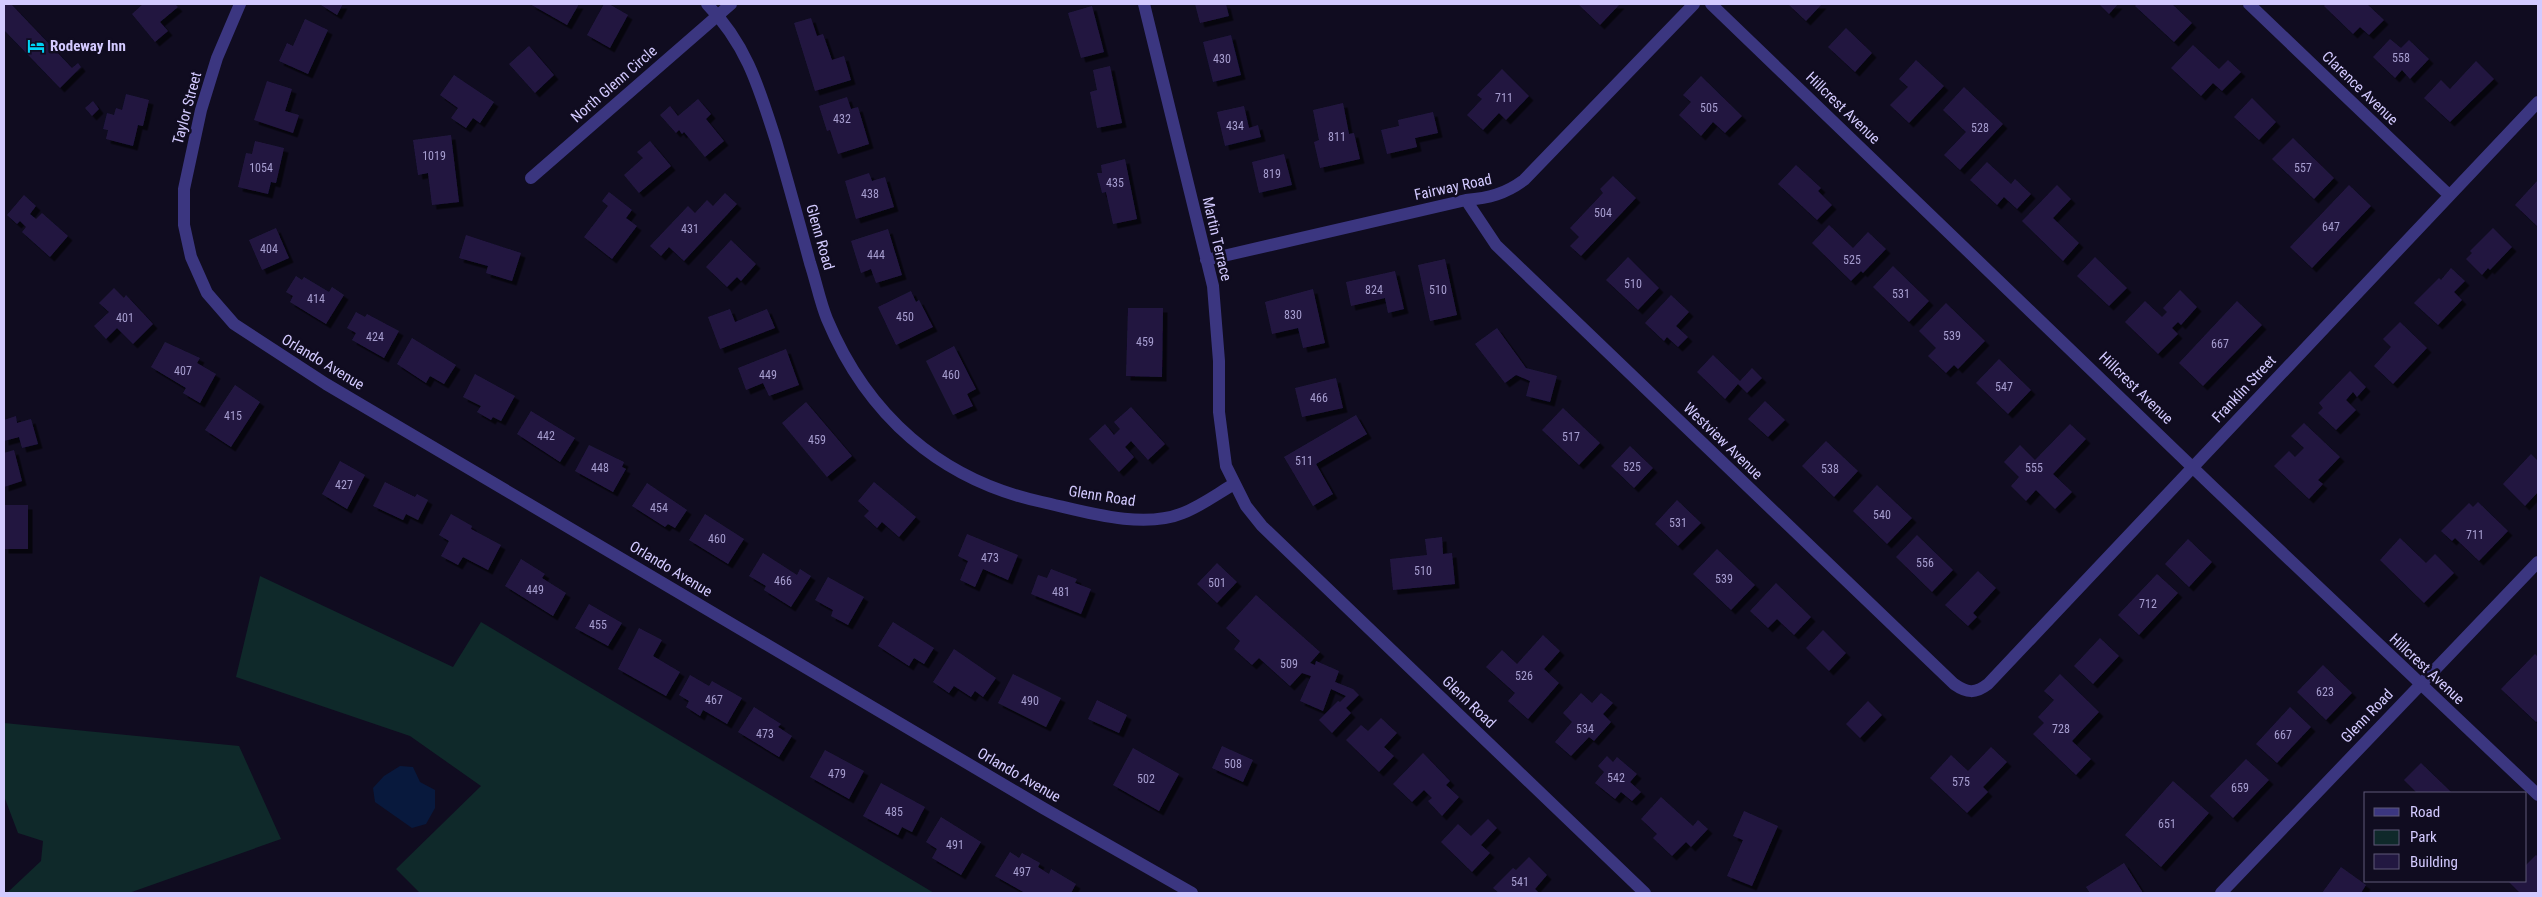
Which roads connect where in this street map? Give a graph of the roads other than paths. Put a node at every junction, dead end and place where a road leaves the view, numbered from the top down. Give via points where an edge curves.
1 (240, 4) edge
2 (707, 4) edge
3 (731, 4) edge
4 (1144, 4) edge
5 (1694, 4) edge
6 (1711, 4) edge
7 (2249, 4) edge
8 (718, 15) junction
9 (2538, 102) edge
10 (531, 178) dead end
11 (2449, 195) junction
12 (1466, 200) junction
13 (184, 225) joint
14 (1206, 260) junction
15 (2193, 466) junction
16 (1234, 484) junction
17 (2538, 562) edge
18 (2420, 684) junction
19 (1971, 692) joint
20 (2538, 795) edge
21 (1192, 893) edge
22 (1645, 893) edge
23 (2221, 893) edge

1 - 13 street, Taylor Street via 217,58 201,110 184,189
2 - 8 street, Glenn Road
3 - 8 street, North Glenn Circle
4 - 14 street, Martin Terrace
5 - 12 street, Fairway Road via 1524,180 1500,194
6 - 15 street, Hillcrest Avenue
7 - 11 street, Clarence Avenue
8 - 10 street, North Glenn Circle
8 - 16 street, Glenn Road via 737,39 758,86 826,317 863,388 895,426 934,457 982,484 1021,498 1094,514 1133,519 1181,514
9 - 11 street, Franklin Street
11 - 15 street, Franklin Street
12 - 14 street, Fairway Road
12 - 19 street, Westview Avenue via 1496,245 1954,684
13 - 21 street, Orlando Avenue via 191,257 207,293 234,324 274,352 1017,793
14 - 16 street, Martin Terrace via 1213,286 1222,444
15 - 18 street, Hillcrest Avenue
15 - 19 street, Franklin Street via 1988,684 1979,691
16 - 22 street, Glenn Road via 1262,526
17 - 18 street, Glenn Road
18 - 20 street, Hillcrest Avenue
18 - 23 street, Glenn Road

